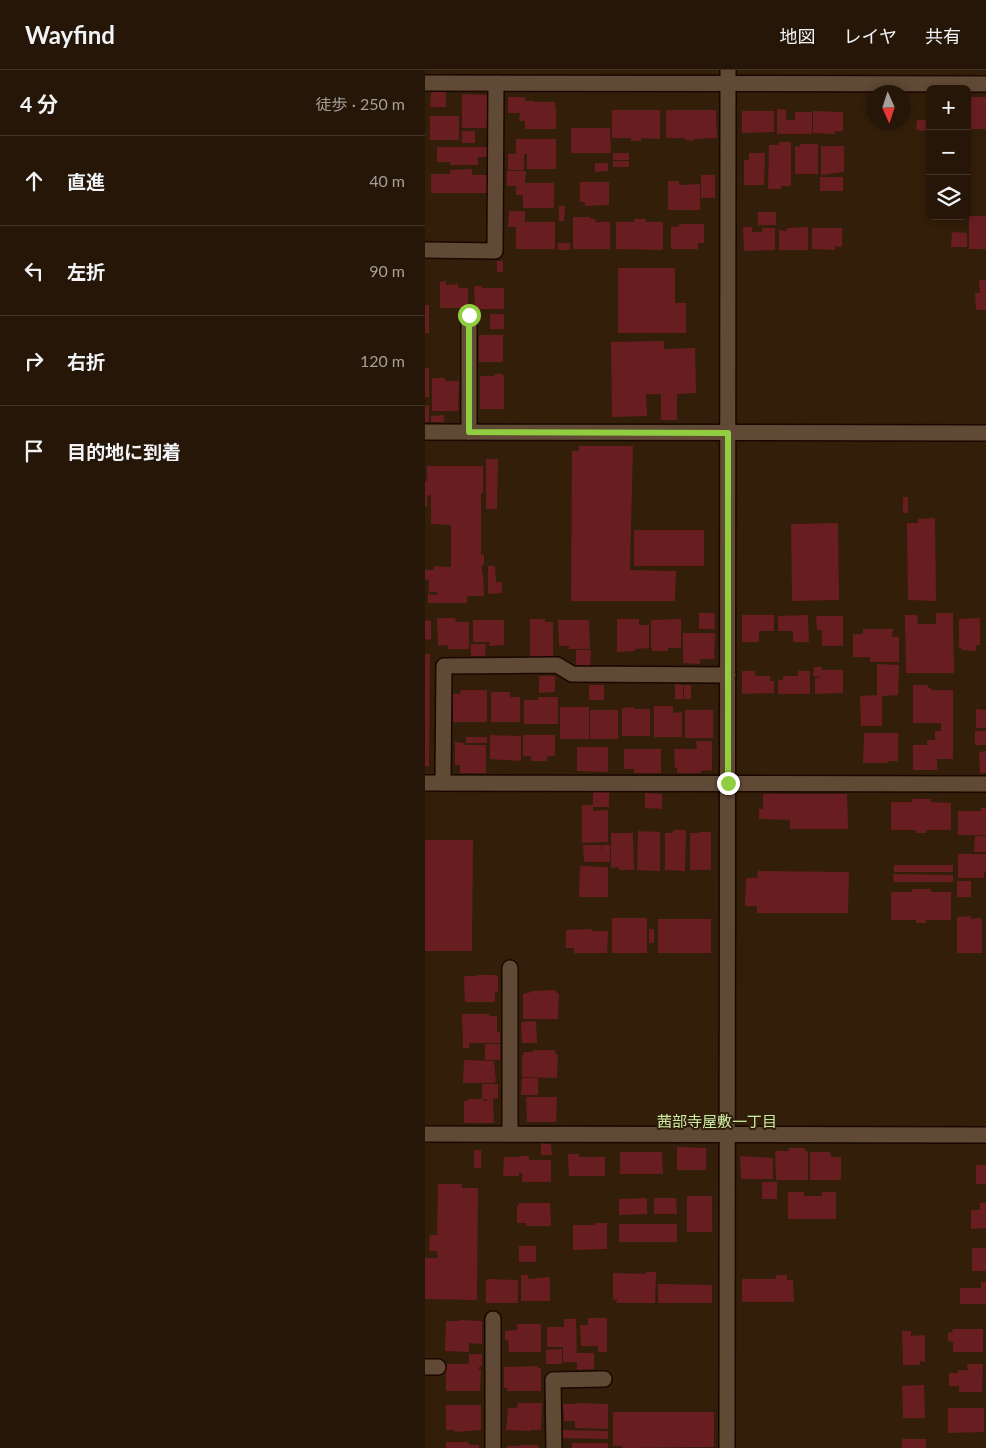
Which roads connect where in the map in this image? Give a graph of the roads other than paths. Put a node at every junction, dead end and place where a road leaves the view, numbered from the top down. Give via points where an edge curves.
1 (728, 77) edge
2 (425, 83) edge
3 (496, 83) junction
4 (986, 84) edge
5 (425, 250) edge
6 (469, 315) dead end
7 (425, 432) edge
8 (469, 432) junction
9 (728, 433) junction
10 (986, 434) edge
11 (728, 674) junction
12 (425, 783) edge
13 (443, 783) junction
14 (728, 783) junction
15 (986, 784) edge
16 (510, 968) dead end
17 (425, 1134) edge
18 (509, 1134) junction
19 (727, 1134) junction
20 (986, 1135) edge
21 (493, 1319) dead end
22 (604, 1379) dead end
23 (493, 1448) edge
24 (553, 1448) edge
25 (727, 1448) edge

1 - 3 street
1 - 4 street
1 - 9 street
2 - 3 street
3 - 5 street via 495,251
6 - 8 street
7 - 8 street
8 - 9 street
9 - 10 street
9 - 11 street
11 - 13 street via 573,674 557,665 444,666
11 - 14 street
12 - 13 street
13 - 14 street
14 - 15 street
14 - 19 street
16 - 18 street
17 - 18 street
18 - 19 street
19 - 20 street
19 - 25 street
21 - 23 street
22 - 24 street via 553,1380

